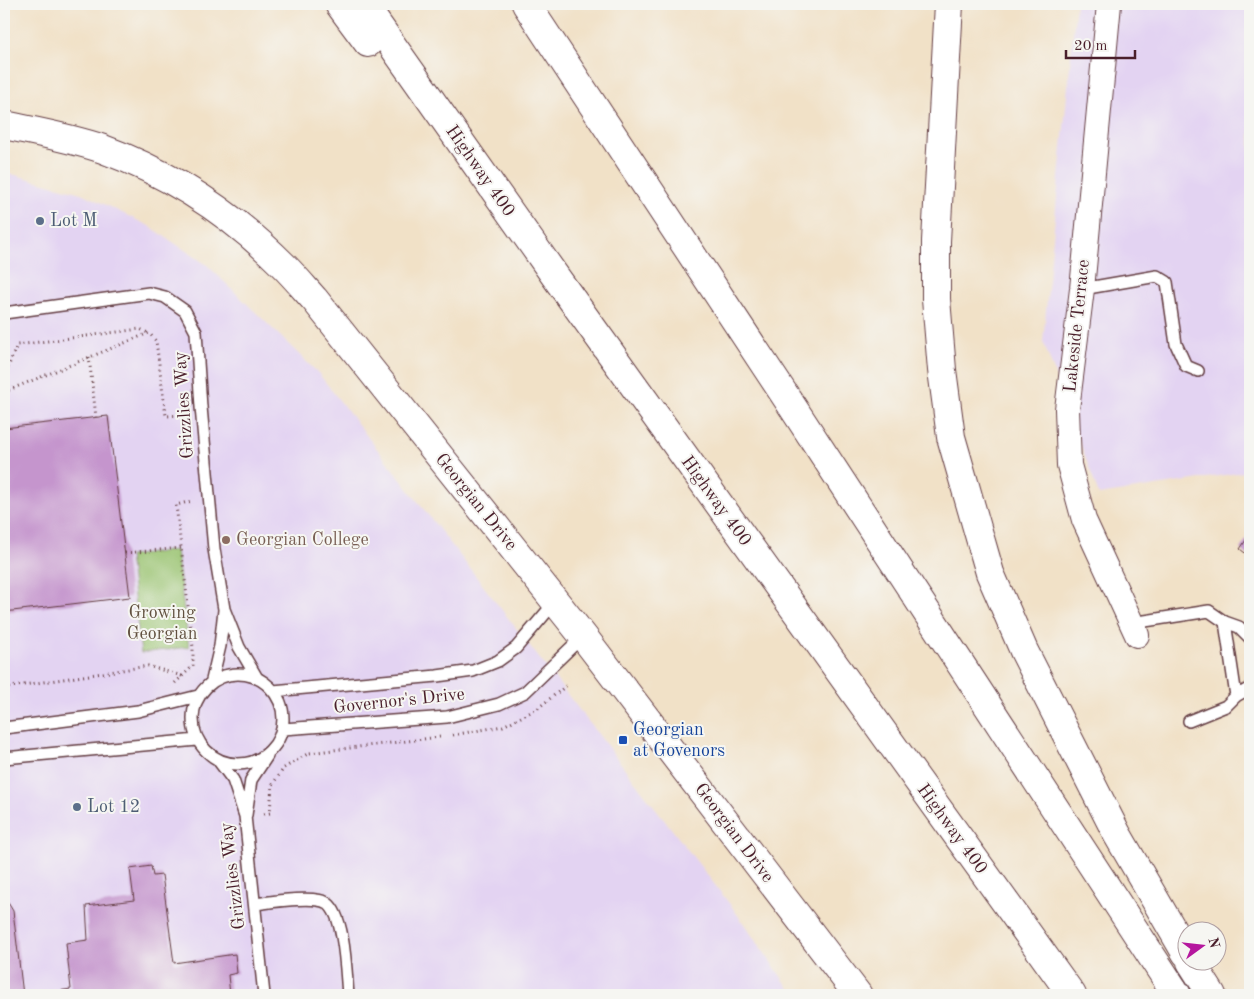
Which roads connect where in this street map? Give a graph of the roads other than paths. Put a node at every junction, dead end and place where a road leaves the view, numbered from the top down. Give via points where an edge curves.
1 (339, 4) edge
2 (363, 4) edge
3 (526, 4) edge
4 (948, 4) edge
5 (1109, 4) edge
6 (4, 125) edge
7 (554, 276) junction
8 (1082, 289) junction
9 (4, 313) edge
10 (1198, 372) dead end
11 (555, 602) junction
12 (224, 608) junction
13 (1225, 622) junction
14 (1134, 629) joint
15 (583, 636) junction
16 (1250, 638) edge
17 (257, 678) junction
18 (212, 680) junction
19 (1250, 688) edge
20 (273, 691) junction
21 (198, 696) junction
22 (1236, 696) junction
23 (1189, 721) dead end
24 (4, 728) edge
25 (283, 729) junction
26 (197, 740) junction
27 (267, 755) junction
28 (4, 758) edge
29 (217, 759) junction
30 (245, 816) junction
31 (255, 904) junction
32 (1176, 936) edge
33 (1198, 972) edge
34 (264, 995) edge
35 (348, 995) edge
36 (858, 995) edge
37 (1072, 995) edge
38 (1177, 995) edge
39 (1212, 995) edge

1 - 7 main road via 408,99
2 - 7 main road, Highway 400
3 - 38 main road
4 - 32 main road via 936,299 952,437 990,573 1024,651 1117,834
5 - 8 street, Lakeside Terrace
6 - 11 main road, Georgian Drive via 65,137 143,166 217,209 252,237 315,300
7 - 37 main road, Highway 400
8 - 10 lane via 1157,276 1167,282 1176,344 1186,366
8 - 14 street, Lakeside Terrace via 1068,409 1069,465 1084,520
9 - 12 lane, Grizzlies Way via 149,293 165,297 185,311 196,332 213,540
11 - 15 main road, Georgian Drive
11 - 20 lane, Governor's Drive via 516,648 498,661 473,671
12 - 17 lane, Grizzlies Way via 239,647
12 - 18 lane
13 - 14 lane via 1209,611
13 - 16 lane via 1239,627
13 - 22 lane
15 - 25 lane, Governor's Drive via 524,692 499,704 447,717
15 - 36 main road, Georgian Drive
17 - 18 lane via 235,673
17 - 20 lane
18 - 21 lane
19 - 22 lane
20 - 25 lane via 280,706
21 - 24 lane via 138,711
21 - 26 lane via 191,721
22 - 23 lane via 1226,706
25 - 27 lane via 277,745
26 - 28 lane
26 - 29 lane
27 - 29 lane via 243,765
27 - 30 lane via 251,780
29 - 30 lane, Grizzlies Way via 233,780
30 - 31 lane, Grizzlies Way
31 - 34 lane, Grizzlies Way
31 - 35 lane via 311,899 326,902 335,910
33 - 39 main road

